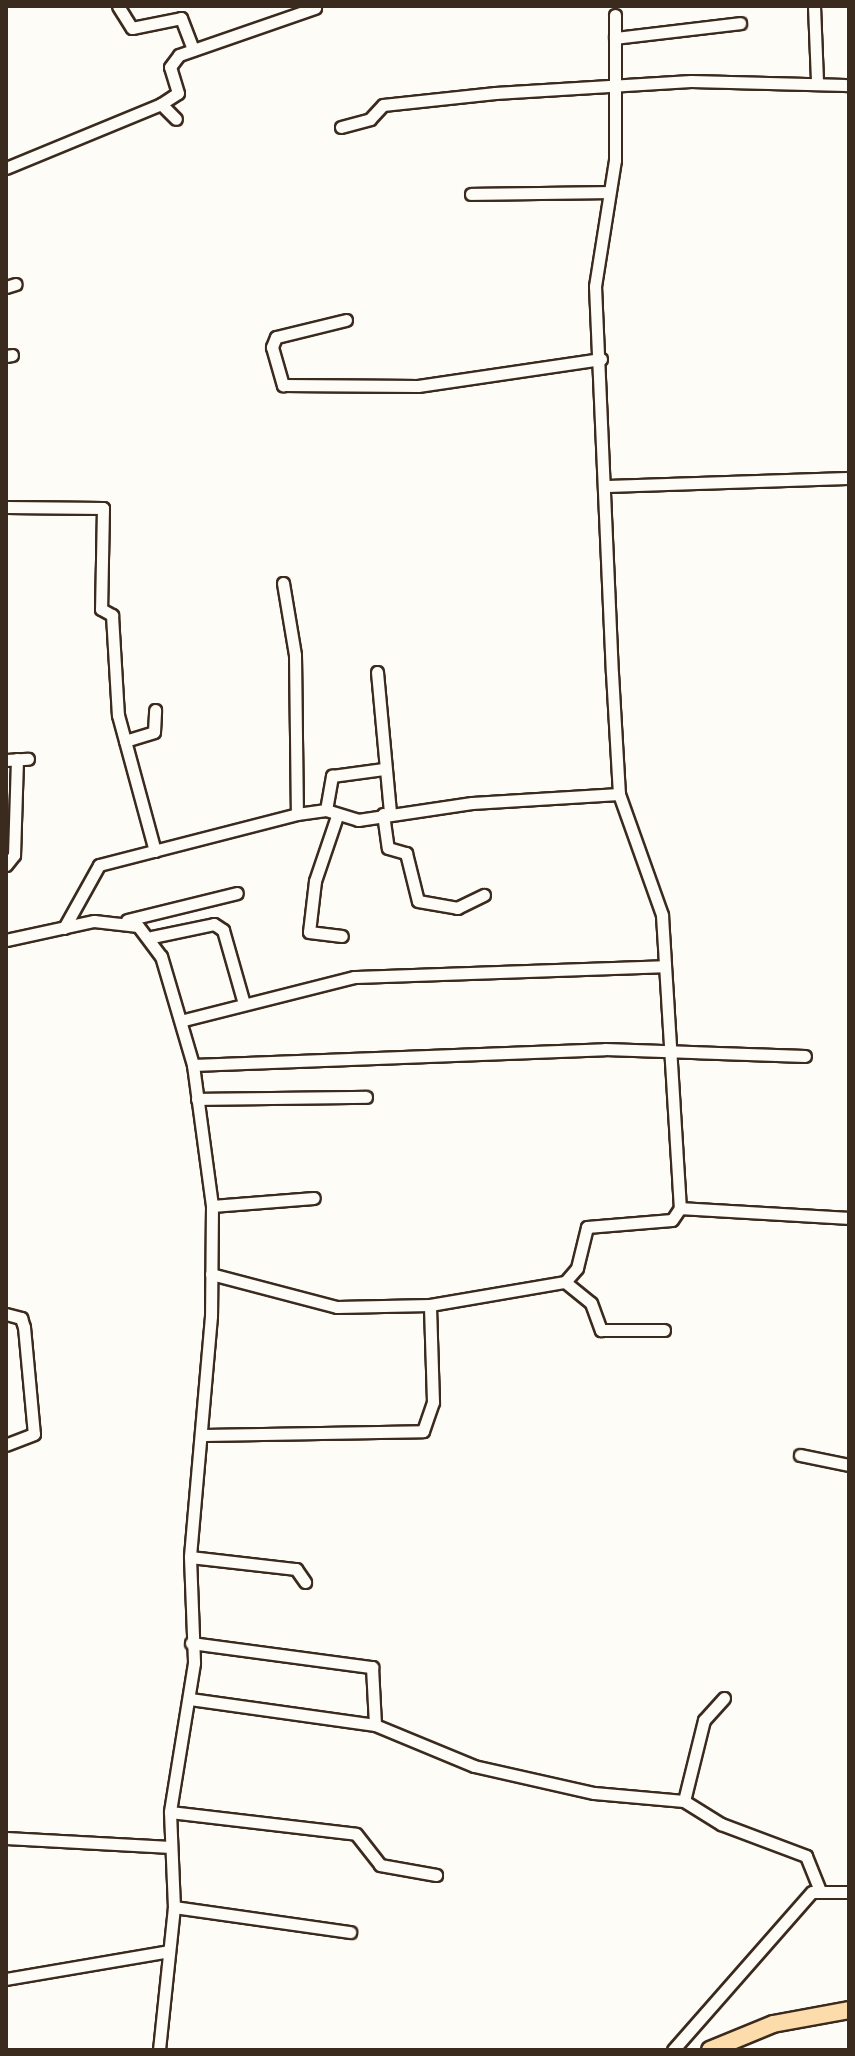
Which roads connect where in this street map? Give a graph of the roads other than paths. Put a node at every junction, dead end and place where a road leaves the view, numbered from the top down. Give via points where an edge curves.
1 (118, 6) edge
2 (814, 6) edge
3 (315, 8) edge
4 (615, 15) dead end
5 (740, 23) dead end
6 (615, 38) junction
7 (193, 50) junction
8 (817, 81) junction
9 (849, 85) edge
10 (617, 90) junction
11 (161, 104) junction
12 (176, 119) dead end
13 (341, 127) dead end
14 (6, 168) edge
15 (608, 192) junction
16 (471, 194) dead end
17 (346, 320) dead end
18 (601, 359) junction
19 (849, 478) edge
20 (605, 486) junction
21 (6, 507) edge
22 (283, 583) dead end
23 (377, 672) dead end
24 (155, 710) dead end
25 (125, 741) junction
26 (17, 759) edge
27 (384, 769) junction
28 (619, 794) junction
29 (9, 809) edge
30 (326, 810) junction
31 (386, 813) junction
32 (297, 814) junction
33 (337, 816) junction
34 (155, 851) junction
35 (6, 865) edge
36 (237, 893) dead end
37 (484, 895) dead end
38 (192, 906) junction
39 (206, 920) junction
40 (121, 921) junction
41 (64, 928) junction
42 (342, 936) dead end
43 (152, 937) junction
44 (6, 940) edge
45 (665, 966) junction
46 (243, 1000) junction
47 (184, 1020) junction
48 (667, 1052) junction
49 (805, 1056) dead end
50 (193, 1065) junction
51 (366, 1097) dead end
52 (197, 1099) junction
53 (314, 1198) dead end
54 (212, 1206) junction
55 (680, 1208) junction
56 (849, 1218) edge
57 (211, 1274) junction
58 (565, 1282) junction
59 (430, 1305) junction
60 (6, 1314) edge
61 (664, 1330) dead end
62 (204, 1435) junction
63 (6, 1445) edge
64 (800, 1455) dead end
65 (849, 1465) edge
66 (190, 1557) junction
67 (305, 1582) dead end
68 (191, 1643) junction
69 (724, 1698) dead end
70 (190, 1699) junction
71 (375, 1725) junction
72 (684, 1801) junction
73 (170, 1812) junction
74 (6, 1838) edge
75 (171, 1847) junction
76 (436, 1875) dead end
77 (819, 1888) junction
78 (849, 1892) edge
79 (174, 1907) junction
80 (350, 1932) dead end
81 (169, 1951) junction
82 (6, 1979) edge
83 (849, 2010) edge
84 (159, 2050) edge
85 (673, 2050) edge
86 (710, 2050) edge

1 - 7 street via 132,28 181,18
2 - 8 street
3 - 7 street
4 - 6 street
5 - 6 street
6 - 10 street
7 - 11 street via 171,61 178,93
8 - 9 street
8 - 10 street via 679,81
10 - 13 street via 399,102
10 - 15 street
11 - 12 street
11 - 14 street
15 - 16 street
15 - 18 street via 596,266
17 - 18 street via 276,337 272,347 283,385 418,386
18 - 20 street
19 - 20 street
20 - 28 street
21 - 25 street via 103,508 101,609 112,615
22 - 32 street via 295,655
23 - 27 street
24 - 25 street via 155,731
25 - 34 street
26 - 29 street
27 - 30 street via 332,776
27 - 31 street
28 - 31 street
28 - 45 street via 630,839 658,895
29 - 35 street via 14,855
30 - 32 street
30 - 33 street
31 - 33 street
31 - 37 street via 388,848 406,853 418,901 457,908
32 - 34 street
33 - 42 street via 315,881 309,932
34 - 41 street via 99,865
36 - 38 street via 212,894
38 - 39 street
38 - 40 street
39 - 43 street
39 - 46 street via 223,930
40 - 41 street
40 - 43 street
41 - 44 street
43 - 47 street
45 - 46 street via 354,977
45 - 48 street
46 - 47 street
47 - 50 street
48 - 49 street
48 - 50 street via 317,1056
48 - 55 street
50 - 52 street
51 - 52 street
52 - 54 street
53 - 54 street
54 - 57 street
55 - 56 street
55 - 58 street via 672,1220 587,1227 577,1268
57 - 59 street via 337,1307
57 - 62 street
58 - 59 street
58 - 61 street via 591,1303 601,1330
59 - 62 street via 428,1429
60 - 63 street via 21,1318 24,1327 34,1434
62 - 66 street
64 - 65 street
66 - 67 street via 296,1569
66 - 68 street
68 - 70 street
68 - 71 street via 372,1667
69 - 72 street via 704,1720
70 - 71 street
70 - 73 street
71 - 72 street via 474,1766 594,1793
72 - 77 street via 721,1824 806,1856
73 - 75 street
73 - 76 street via 356,1834 380,1865
74 - 75 street
75 - 79 street
77 - 78 street
77 - 85 street
79 - 80 street
79 - 81 street
81 - 82 street
81 - 84 street
83 - 86 highway via 773,2024

